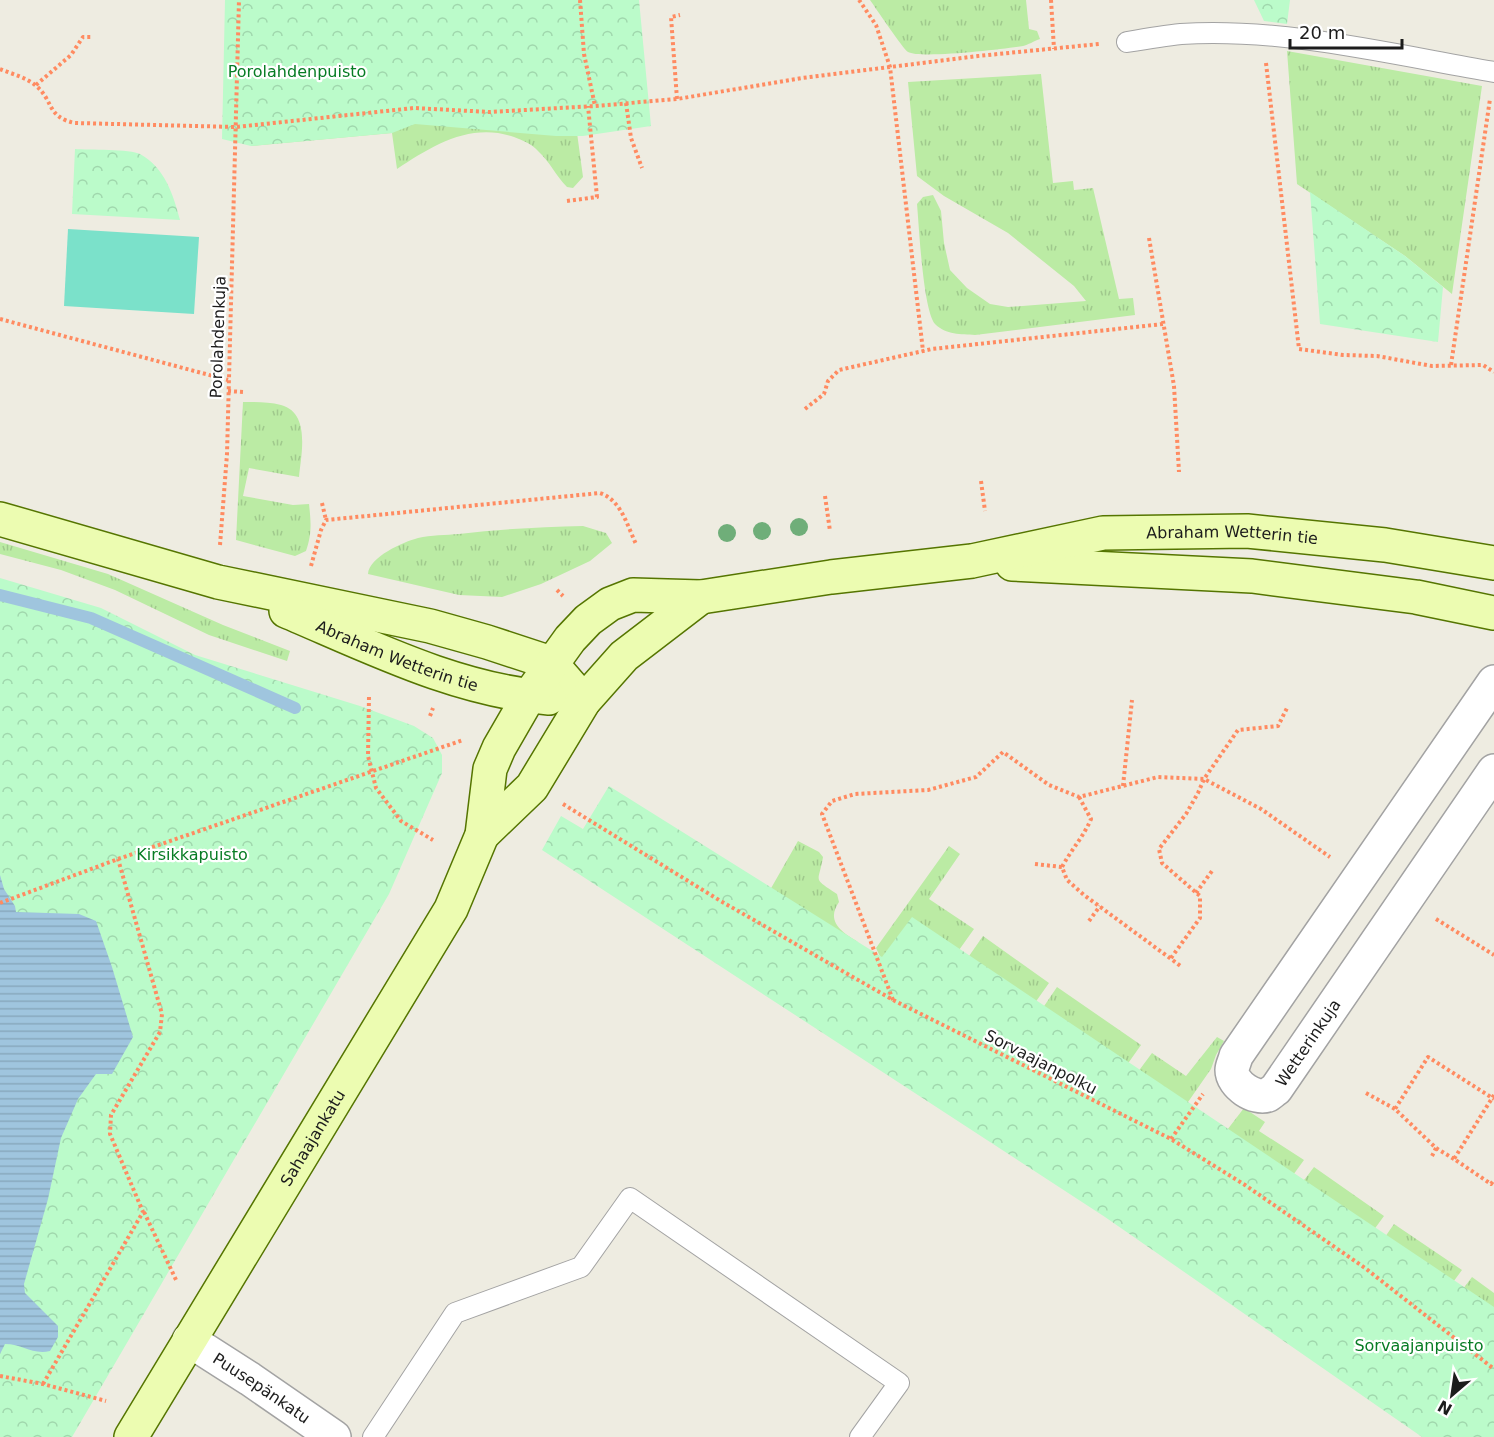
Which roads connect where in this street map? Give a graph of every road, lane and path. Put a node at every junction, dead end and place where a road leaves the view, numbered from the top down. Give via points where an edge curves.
1 (239, 0) edge
2 (580, 0) edge
3 (859, 0) edge
4 (1051, 0) edge
5 (680, 15) dead end
6 (1263, 36) junction
7 (91, 37) dead end
8 (1127, 42) joint
9 (1054, 49) junction
10 (890, 67) junction
11 (0, 69) edge
12 (1494, 72) edge
13 (36, 85) junction
14 (677, 99) junction
15 (626, 103) junction
16 (588, 106) junction
17 (595, 106) junction
18 (236, 127) junction
19 (642, 168) dead end
20 (567, 201) dead end
21 (1149, 238) dead end
22 (0, 319) edge
23 (1163, 324) junction
24 (923, 351) junction
25 (1450, 365) junction
26 (1494, 372) edge
27 (228, 380) junction
28 (228, 391) junction
29 (243, 392) dead end
30 (806, 409) dead end
31 (1179, 472) dead end
32 (981, 481) dead end
33 (825, 496) dead end
34 (322, 503) dead end
35 (985, 511) dead end
36 (0, 519) edge
37 (326, 520) junction
38 (830, 531) dead end
39 (636, 544) dead end
40 (220, 548) dead end
41 (972, 561) junction
42 (1494, 563) edge
43 (310, 569) dead end
44 (218, 582) junction
45 (701, 597) junction
46 (1494, 613) edge
47 (551, 663) junction
48 (1494, 682) edge
49 (529, 696) junction
50 (369, 697) dead end
51 (1132, 700) dead end
52 (584, 701) junction
53 (1288, 706) dead end
54 (462, 740) dead end
55 (371, 771) junction
56 (1494, 771) edge
57 (1204, 779) junction
58 (1123, 786) junction
59 (1079, 797) junction
60 (560, 802) dead end
61 (482, 835) junction
62 (433, 840) dead end
63 (118, 859) junction
64 (1035, 864) dead end
65 (1062, 867) junction
66 (1212, 871) dead end
67 (1362, 874) junction
68 (1196, 893) junction
69 (1405, 900) junction
70 (0, 903) edge
71 (1100, 906) junction
72 (1089, 921) dead end
73 (1494, 955) edge
74 (1171, 958) junction
75 (1182, 967) dead end
76 (893, 1000) junction
77 (1232, 1071) junction
78 (1366, 1093) dead end
79 (1493, 1098) edge
80 (1395, 1109) junction
81 (1171, 1139) junction
82 (1436, 1148) junction
83 (1432, 1156) dead end
84 (1454, 1159) junction
85 (1494, 1180) edge
86 (144, 1212) junction
87 (177, 1282) dead end
88 (189, 1340) junction
89 (1494, 1369) edge
90 (0, 1376) edge
91 (43, 1384) junction
92 (106, 1401) dead end
93 (131, 1437) edge
94 (334, 1437) edge
95 (373, 1437) edge
96 (860, 1437) edge

1 - 18 path, Porolahdenkuja
2 - 17 path via 584,54
3 - 10 path via 876,25
4 - 9 path
5 - 14 path via 670,17
6 - 8 lane via 1181,34
6 - 12 lane
6 - 25 path via 1299,349
7 - 13 path via 83,37 71,55
8 - 9 path
9 - 10 path
10 - 14 path
10 - 24 path
11 - 13 path
12 - 25 path
13 - 18 path via 62,120 75,123
14 - 15 path
15 - 17 path
15 - 19 path via 631,138
16 - 17 path
16 - 18 path via 490,112 414,108
16 - 20 path via 597,197
18 - 27 path, Porolahdenkuja
21 - 23 path
22 - 27 path
23 - 24 path
23 - 31 path via 1174,386
24 - 30 path via 839,370 828,381 824,394
25 - 26 path via 1483,365
27 - 28 path, Porolahdenkuja
28 - 29 path
28 - 40 path, Porolahdenkuja
32 - 35 path
33 - 38 path
34 - 37 path
36 - 44 main road, Abraham Wetterin tie
37 - 39 path via 600,493 616,503
37 - 43 path
41 - 42 main road, Abraham Wetterin tie via 1103,533 1247,531 1385,545
41 - 45 main road, Abraham Wetterin tie
41 - 46 main road, Abraham Wetterin tie via 1252,576 1416,597
44 - 47 main road, Abraham Wetterin tie via 430,626
44 - 49 main road, Abraham Wetterin tie via 421,668
45 - 47 main road, Abraham Wetterin tie via 641,594 610,604 588,620
45 - 52 main road, Abraham Wetterin tie via 624,656
47 - 49 main road, Sahaajankatu
47 - 52 main road
48 - 67 street
49 - 52 main road, Abraham Wetterin tie
49 - 61 main road, Sahaajankatu via 490,769
50 - 55 path
51 - 58 path
52 - 61 main road, Sahaajankatu via 532,787
53 - 57 path via 1278,726 1238,730
54 - 55 path
55 - 62 path via 376,788 401,821
55 - 63 path
56 - 69 street, Wetterinkuja
57 - 58 path via 1158,777
57 - 67 path via 1262,809
57 - 68 path via 1186,814 1159,849 1162,863
58 - 59 path
59 - 65 path via 1091,819
59 - 76 path via 1049,785 1003,752 975,777 928,790 855,794 832,801 822,814
60 - 76 path, Sorvaajanpolku
61 - 88 main road, Sahaajankatu via 446,917
63 - 70 path
63 - 86 path via 162,1014 160,1032 111,1115 110,1134
64 - 65 path
65 - 71 path via 1067,880
66 - 68 path
67 - 69 street
67 - 77 street via 1236,1056
68 - 74 path via 1200,896 1200,918
69 - 73 path
69 - 77 street, Wetterinkuja via 1275,1089 1259,1096 1235,1080
71 - 72 path
71 - 74 path
74 - 75 path
76 - 81 path, Sorvaajanpolku
77 - 81 path via 1215,1076
78 - 80 path
79 - 80 path via 1428,1057
79 - 84 path
80 - 82 path
81 - 89 path, Sorvaajanpolku via 1365,1268
82 - 83 path
82 - 84 path
84 - 85 path via 1491,1184
86 - 87 path
86 - 91 path
88 - 93 main road, Sahaajankatu
88 - 94 street, Puusepänkatu
90 - 91 path
91 - 92 path
95 - 96 lane via 455,1312 581,1267 630,1197 900,1383

